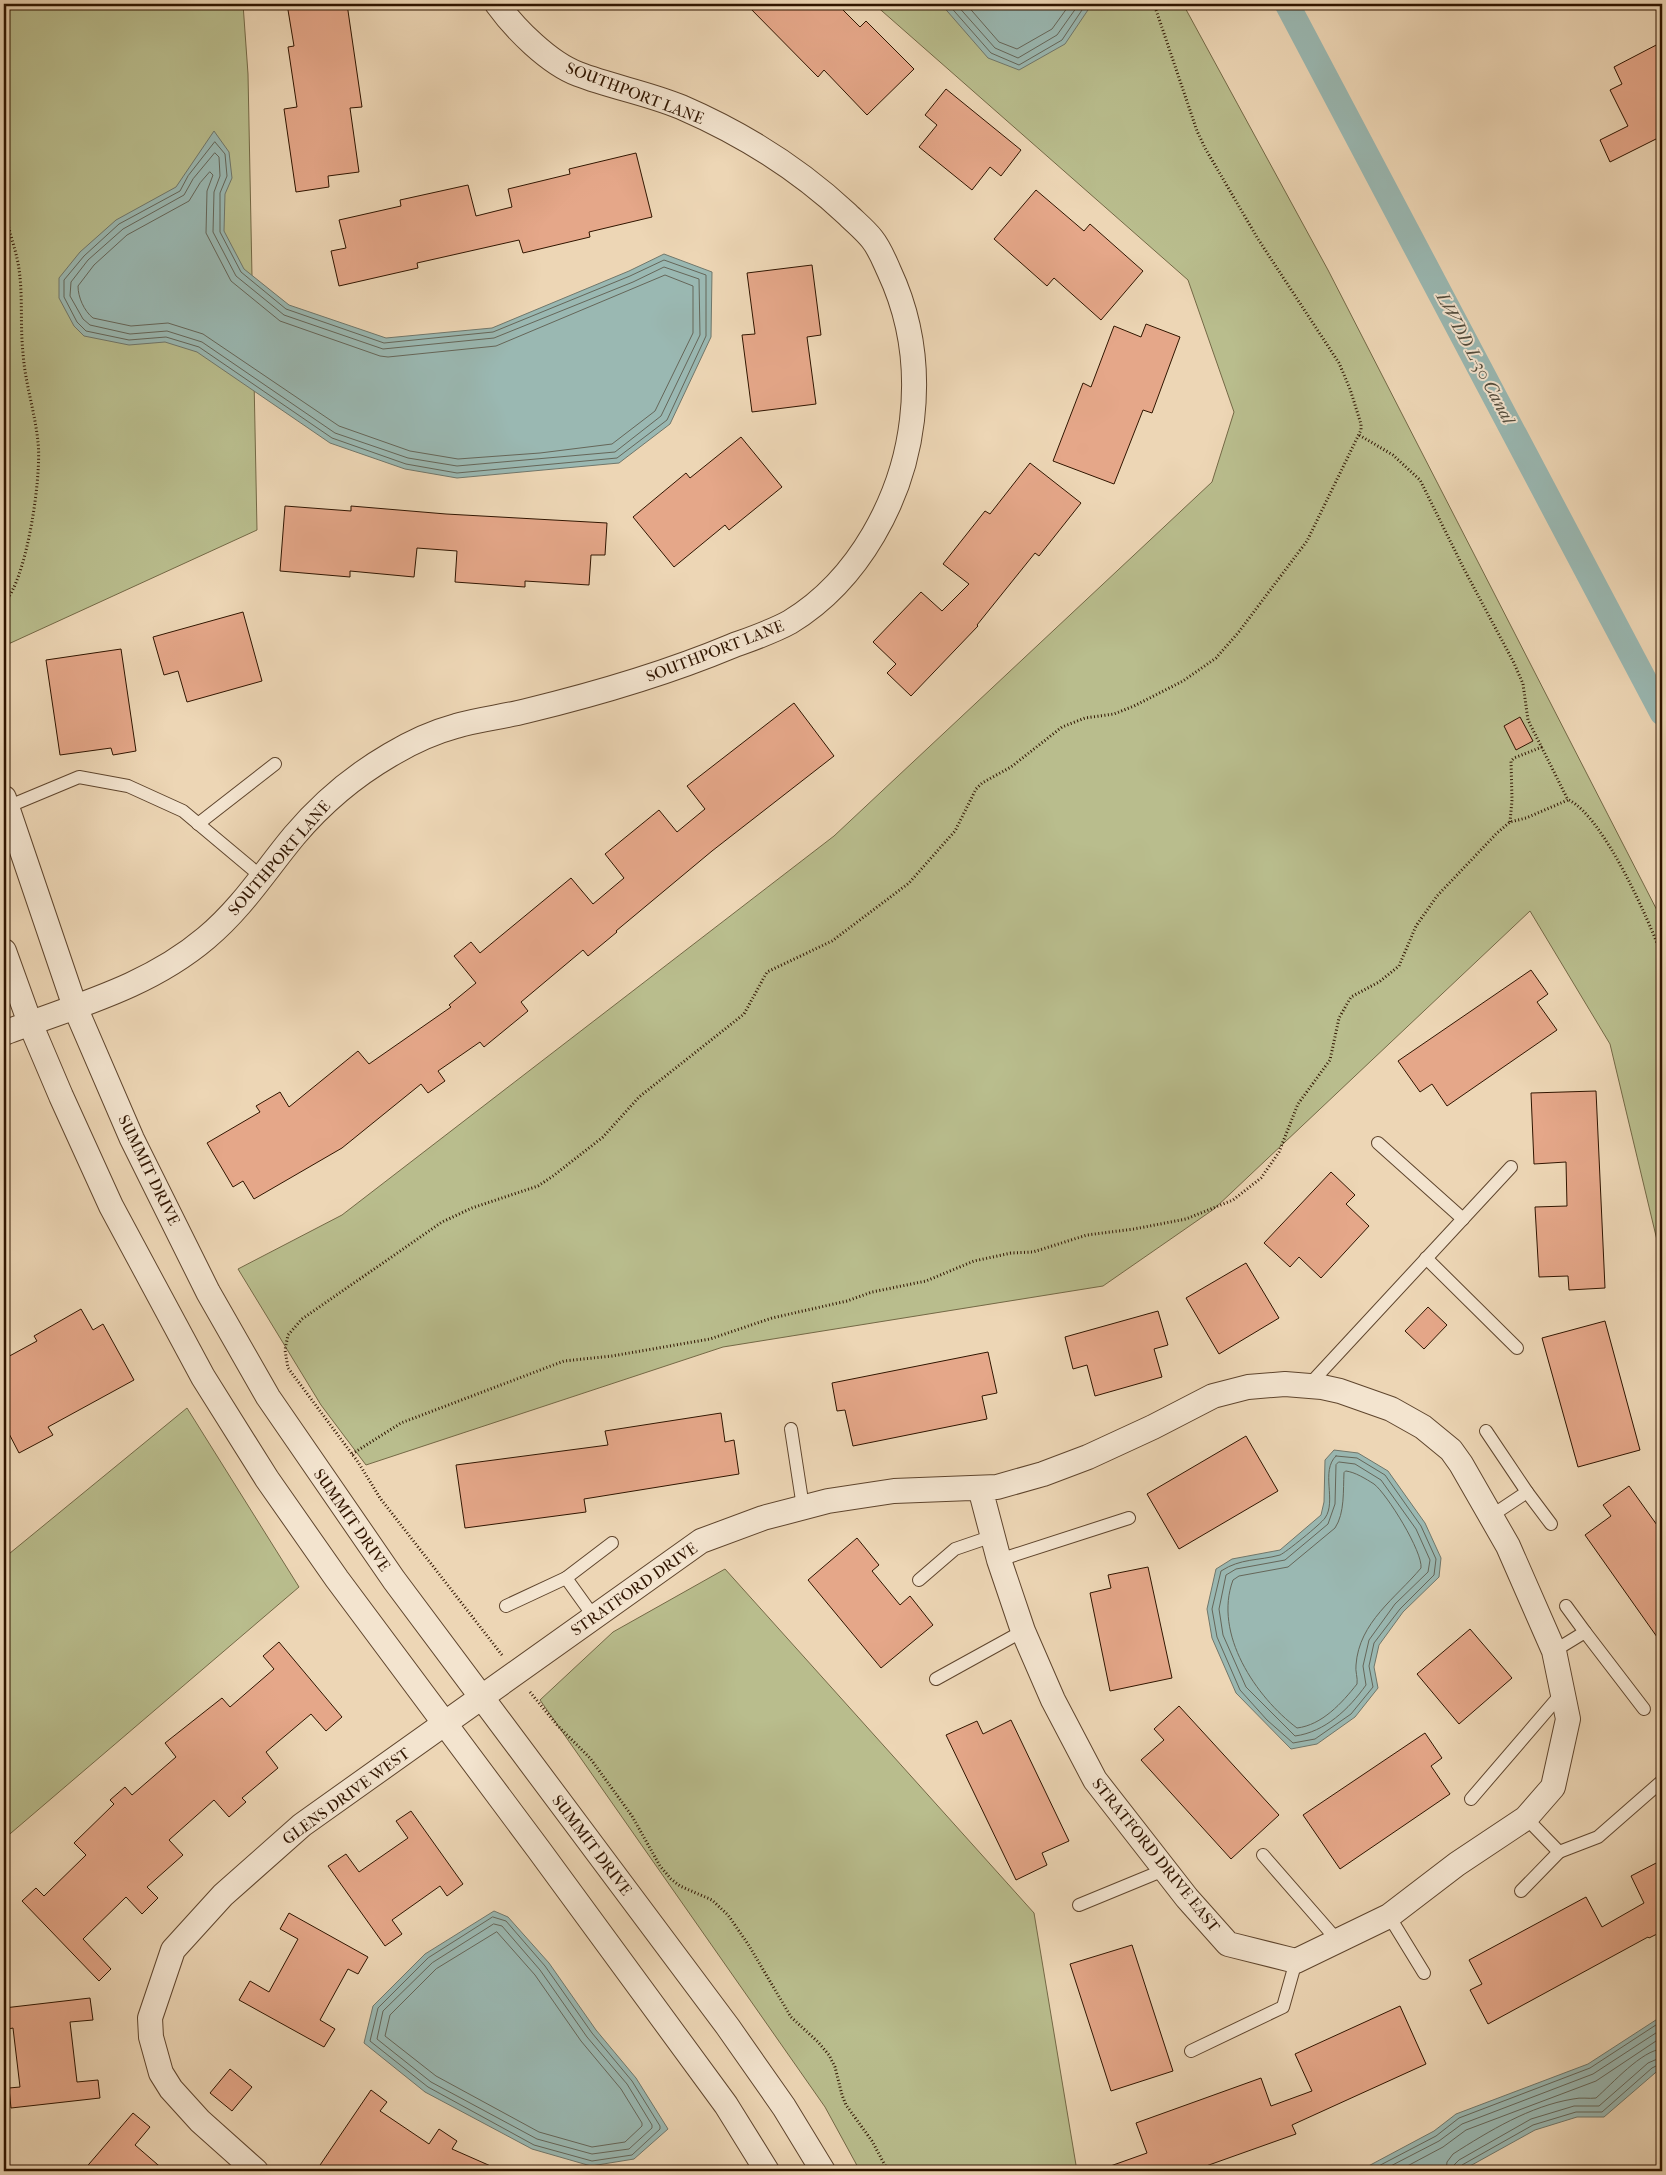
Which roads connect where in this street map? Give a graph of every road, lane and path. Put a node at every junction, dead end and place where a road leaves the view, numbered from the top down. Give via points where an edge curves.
1 (497, 4) edge
2 (1154, 4) edge
3 (4, 203) edge
4 (1359, 435) junction
5 (4, 602) edge
6 (1542, 747) junction
7 (275, 764) dead end
8 (1568, 800) junction
9 (5, 803) edge
10 (1510, 822) junction
11 (198, 824) junction
12 (263, 878) junction
13 (4, 950) edge
14 (1662, 956) edge
15 (75, 1007) junction
16 (30, 1023) junction
17 (4, 1033) edge
18 (1378, 1143) dead end
19 (1511, 1167) dead end
20 (1463, 1219) junction
21 (1426, 1258) junction
22 (1517, 1348) dead end
23 (1308, 1386) junction
24 (790, 1429) dead end
25 (1486, 1431) dead end
26 (352, 1454) junction
27 (980, 1488) junction
28 (1527, 1492) junction
29 (803, 1507) junction
30 (1490, 1516) junction
31 (1129, 1518) dead end
32 (1551, 1524) dead end
33 (992, 1536) junction
34 (612, 1543) dead end
35 (999, 1560) junction
36 (566, 1578) junction
37 (919, 1580) dead end
38 (506, 1606) dead end
39 (1566, 1606) dead end
40 (594, 1616) junction
41 (1023, 1631) junction
42 (1584, 1632) junction
43 (1554, 1651) junction
44 (515, 1673) junction
45 (936, 1679) dead end
46 (1562, 1693) junction
47 (481, 1697) junction
48 (1644, 1709) dead end
49 (444, 1724) junction
50 (1662, 1781) edge
51 (1471, 1799) dead end
52 (1526, 1818) junction
53 (1559, 1852) junction
54 (1264, 1855) dead end
55 (1164, 1870) junction
56 (1521, 1891) dead end
57 (1079, 1905) dead end
58 (1389, 1916) junction
59 (1338, 1941) junction
60 (1296, 1961) junction
61 (1424, 1973) dead end
62 (1191, 2052) dead end
63 (256, 2171) edge
64 (767, 2171) edge
65 (823, 2171) edge
66 (888, 2171) edge

1 - 12 street, SOUTHPORT LANE via 532,42 564,67 681,107 738,135 792,169 872,238 898,290 914,362 914,402 900,479 884,516 852,566 825,595 794,620 690,663 587,696 456,726 395,752 328,799 294,835
2 - 4 path via 1205,148 1258,239 1339,363 1361,424
3 - 5 path via 6,224 19,268 23,354 39,444 36,500 17,582
4 - 6 path via 1393,455 1420,480 1514,663 1523,684 1528,720
4 - 26 path via 1310,537 1216,658 1183,682 1134,706 1062,727 1011,767 982,783 955,831 909,883 832,941 767,972 744,1014 638,1096 604,1136 575,1159 538,1186 472,1208 442,1222 297,1322 285,1343 288,1368
6 - 8 path
6 - 10 path via 1511,762
7 - 11 lane
8 - 10 path
8 - 14 path via 1586,813 1604,837 1647,917
9 - 11 lane via 79,777 128,786 183,811
9 - 15 street, SUMMIT DRIVE
10 - 26 path via 1437,896 1416,926 1399,966 1379,982 1360,990 1346,1003 1339,1018 1330,1060 1298,1104 1279,1152 1261,1178 1233,1200 1186,1219 1088,1235 1033,1252 974,1261 926,1282 872,1292 772,1318 710,1339 564,1361 401,1423
11 - 12 lane
12 - 15 street, SOUTHPORT LANE via 242,904 206,938 166,968 106,997
13 - 16 street
15 - 16 street, SOUTHPORT LANE
15 - 47 street, SUMMIT DRIVE via 132,1139 200,1275 268,1397 394,1580
16 - 17 street, SOUTHPORT LANE
16 - 49 street via 111,1206 202,1378 326,1564
18 - 20 lane
19 - 20 lane
20 - 21 lane
21 - 22 lane
21 - 23 lane
23 - 27 street via 1248,1387 1213,1396 1088,1457 997,1487
23 - 30 street via 1374,1401 1423,1427 1451,1450
24 - 29 lane
25 - 28 lane
26 - 44 path via 380,1498
27 - 29 street, STRATFORD DRIVE via 894,1491
27 - 33 street, STRATFORD DRIVE EAST
28 - 30 lane
28 - 32 lane
29 - 40 street, STRATFORD DRIVE via 701,1541
30 - 43 street via 1508,1546
31 - 35 lane
33 - 35 street, STRATFORD DRIVE EAST
33 - 37 lane via 955,1549
34 - 36 lane
35 - 41 street, STRATFORD DRIVE EAST
36 - 38 lane
36 - 40 lane
39 - 42 lane
40 - 44 street, STRATFORD DRIVE
41 - 45 lane
41 - 55 street, STRATFORD DRIVE EAST via 1053,1700 1094,1780
42 - 43 lane
42 - 48 lane
43 - 46 street
44 - 47 street, STRATFORD DRIVE
44 - 66 path via 557,1725 590,1758 632,1816 660,1866 671,1879 712,1900 728,1915 791,2017 829,2055 846,2105 872,2140
46 - 51 lane
46 - 52 street via 1568,1719 1553,1788
47 - 49 street, GLENS DRIVE WEST
47 - 65 street, SUMMIT DRIVE via 728,2027 784,2107
49 - 63 street, GLENS DRIVE WEST via 302,1825 223,1895 173,1950 150,2018 158,2064 171,2089 200,2121
49 - 64 street via 726,2105
50 - 53 lane via 1598,1837
52 - 53 lane
52 - 58 street via 1457,1864
53 - 56 lane
54 - 59 lane
55 - 57 lane
55 - 60 street, STRATFORD DRIVE EAST via 1228,1944
58 - 59 street
58 - 61 lane
59 - 60 street
60 - 62 lane via 1284,2007

